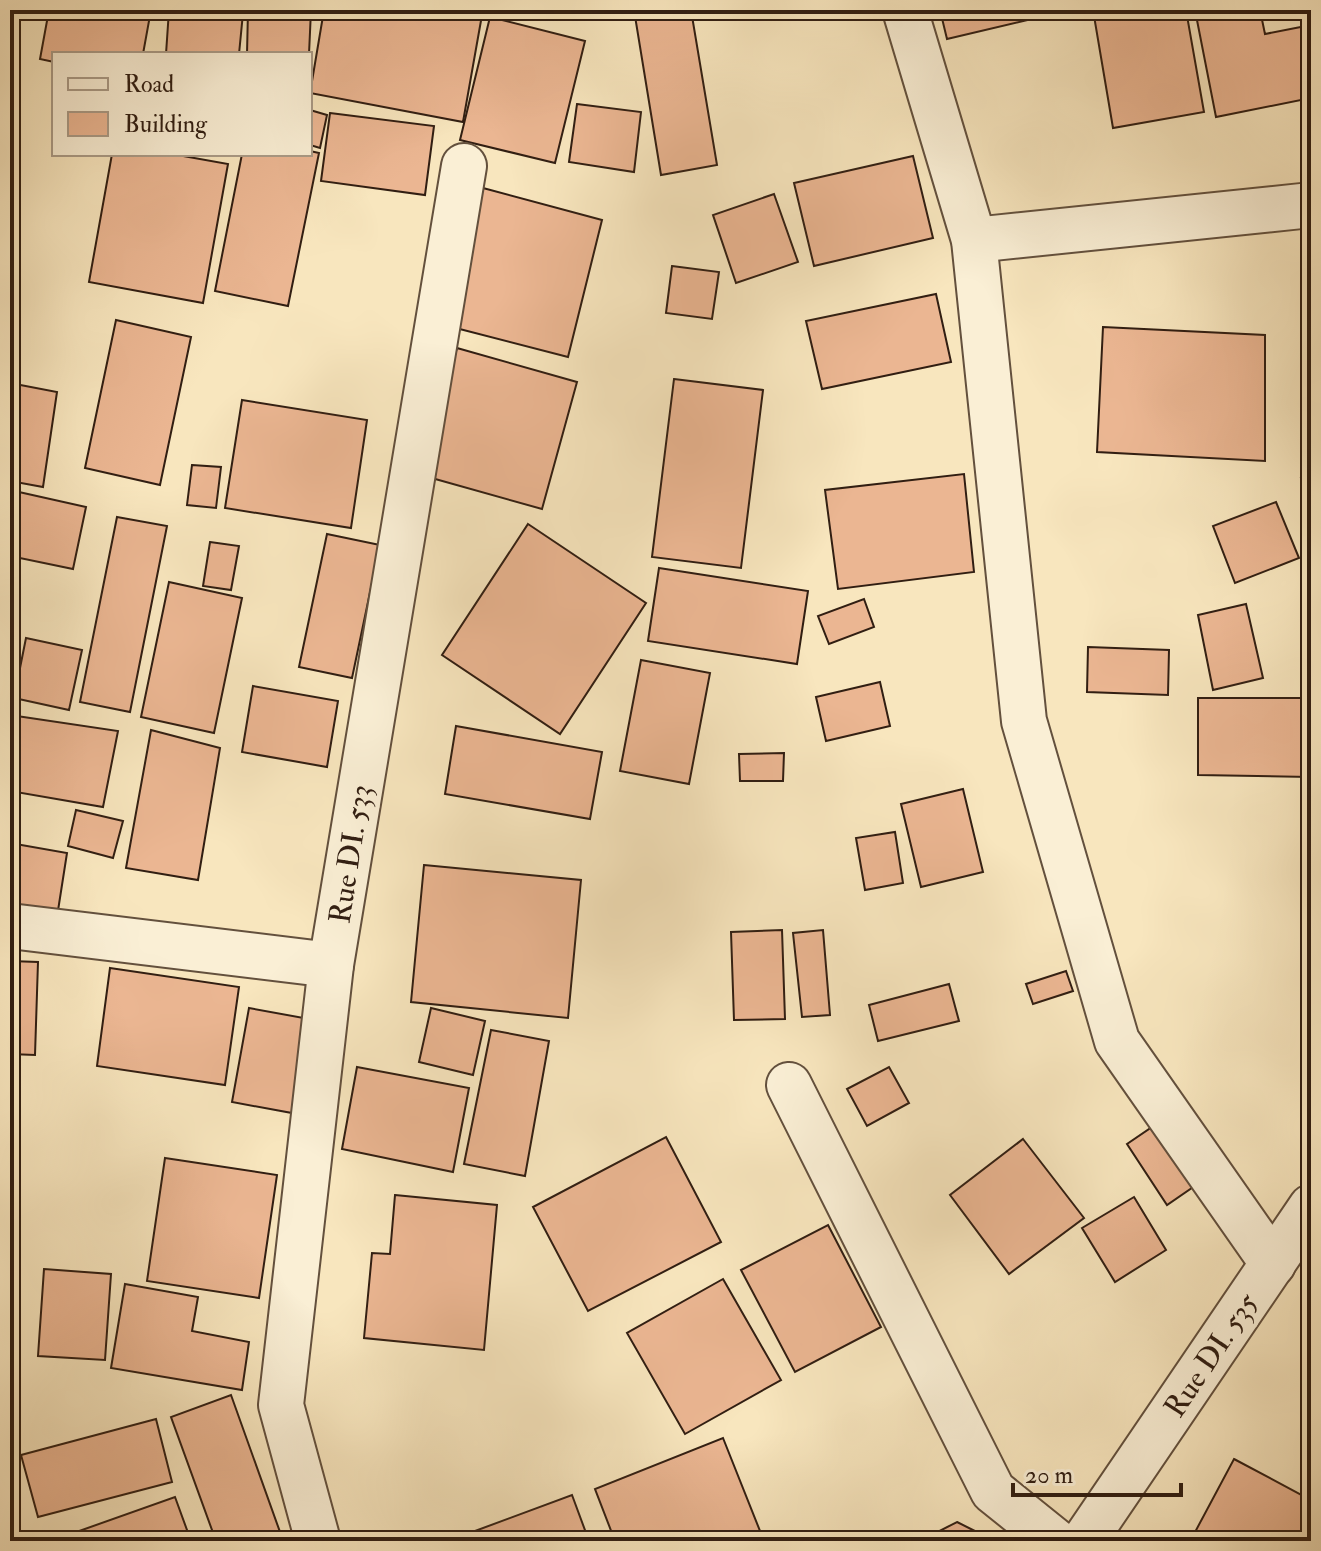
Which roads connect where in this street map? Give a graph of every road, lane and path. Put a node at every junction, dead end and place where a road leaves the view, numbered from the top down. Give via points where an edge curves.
1 (905, 10) edge
2 (464, 166) dead end
3 (1311, 205) edge
4 (974, 240) junction
5 (10, 926) edge
6 (331, 965) junction
7 (789, 1085) dead end
8 (1311, 1207) edge
9 (1273, 1264) junction
10 (318, 1541) edge
11 (1055, 1541) edge
12 (1084, 1541) edge

1 - 4 street
2 - 6 street, Rue DI. 533
3 - 4 street
4 - 9 street via 1024,721 1117,1041
5 - 6 street
6 - 10 street, Rue DI. 533 via 281,1405
7 - 11 street via 993,1491
8 - 9 street, Rue DI. 535
9 - 12 street, Rue DI. 535

